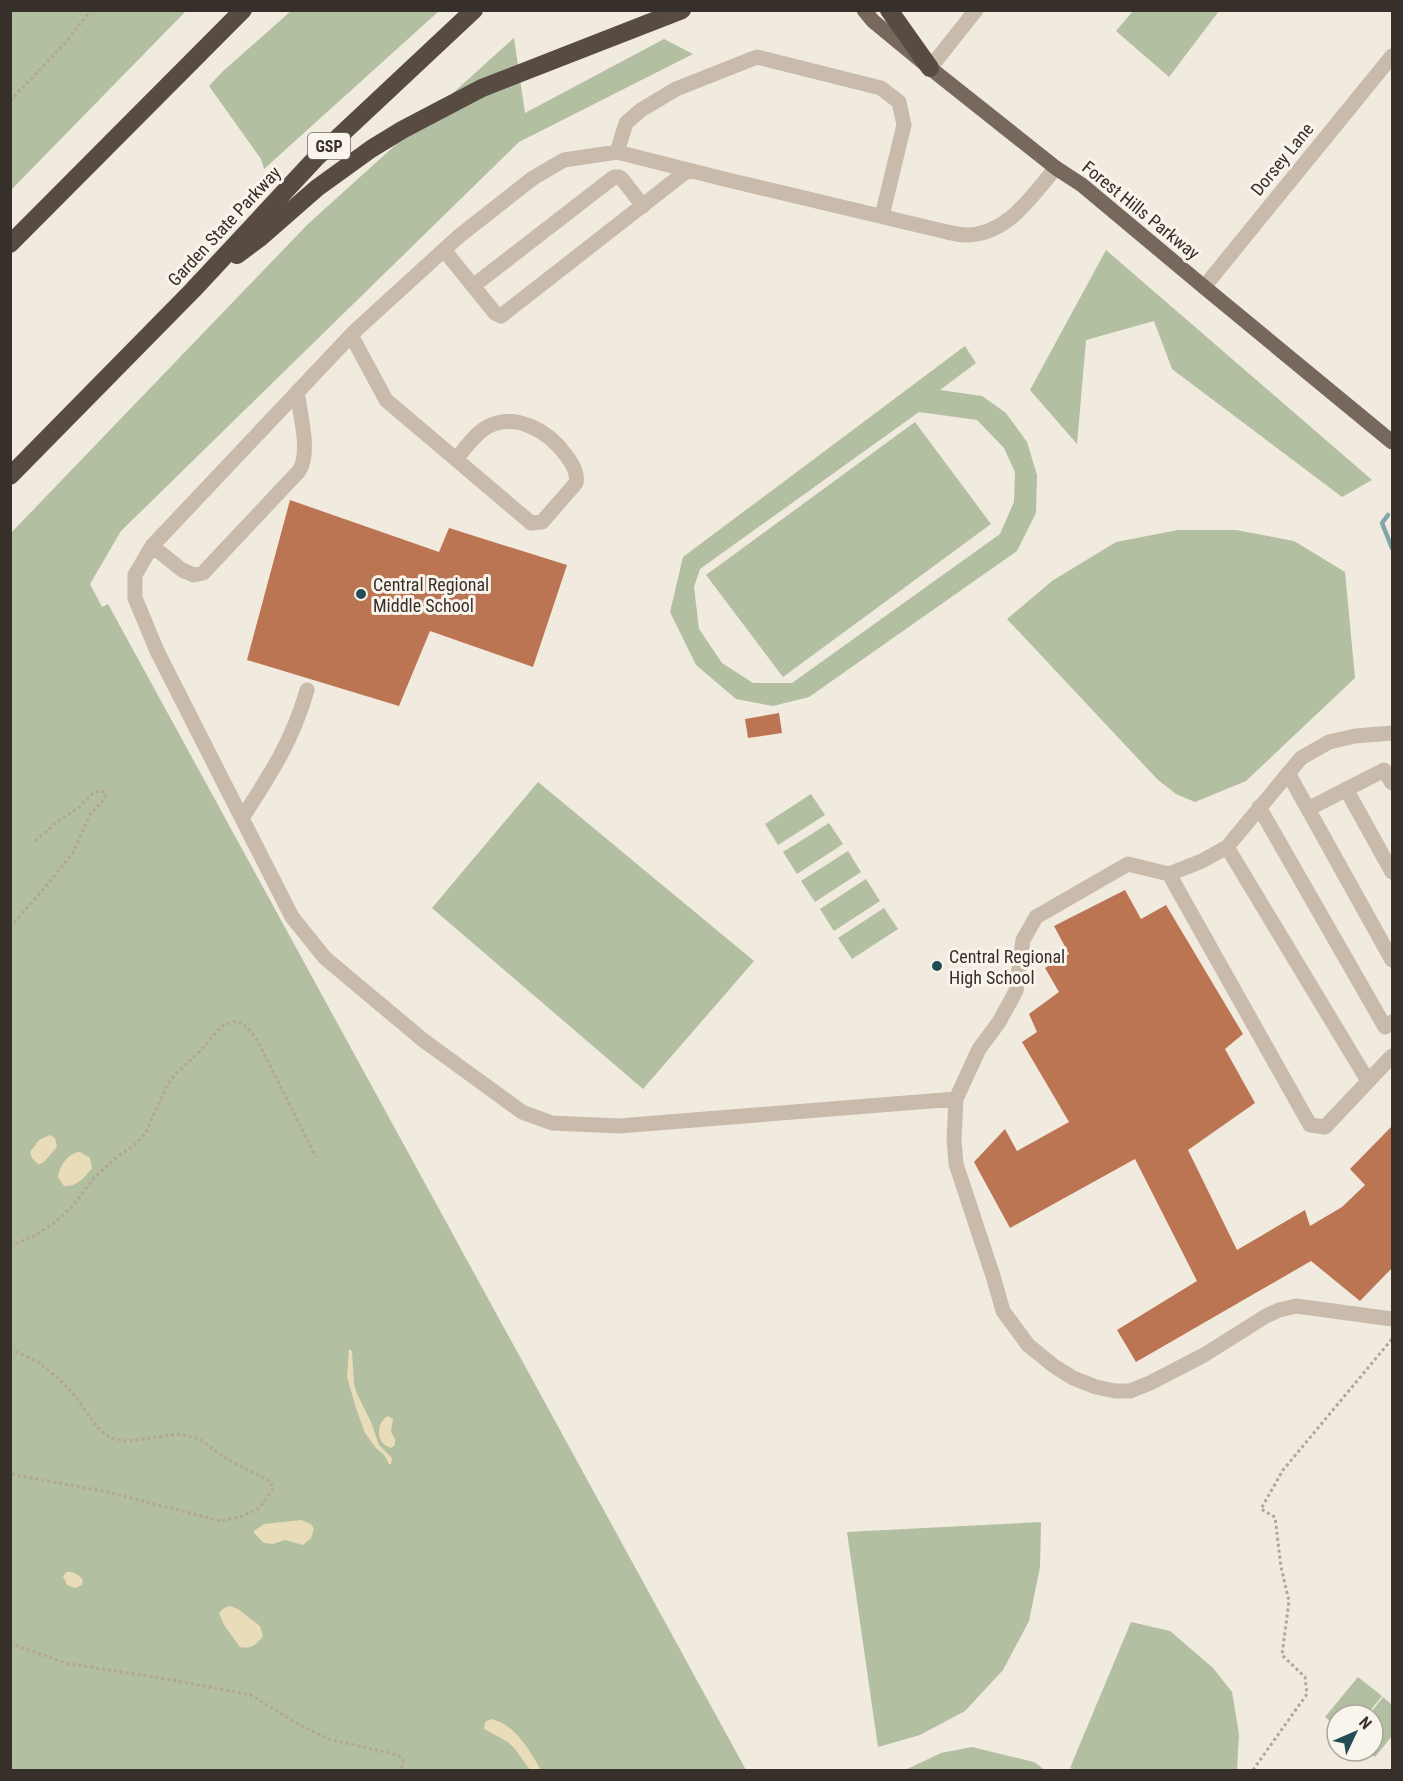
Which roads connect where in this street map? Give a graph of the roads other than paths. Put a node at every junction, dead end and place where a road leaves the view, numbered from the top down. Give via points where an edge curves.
1 (243, 10) edge
2 (474, 10) edge
3 (682, 10) edge
4 (864, 10) edge
5 (889, 10) edge
6 (976, 10) edge
7 (1392, 56) edge
8 (930, 68) junction
9 (617, 152) junction
10 (1056, 168) junction
11 (688, 170) junction
12 (643, 206) junction
13 (882, 216) junction
14 (10, 244) edge
15 (444, 250) junction
16 (473, 286) junction
17 (1204, 287) junction
18 (193, 290) junction
19 (351, 335) junction
20 (297, 392) junction
21 (1392, 442) edge
22 (456, 459) junction
23 (10, 476) edge
24 (152, 546) junction
25 (307, 690) dead end
26 (1392, 733) edge
27 (1288, 773) junction
28 (1392, 783) edge
29 (1346, 789) junction
30 (1259, 807) junction
31 (1308, 809) junction
32 (242, 818) junction
33 (1227, 847) junction
34 (1392, 872) edge
35 (1169, 874) junction
36 (1392, 960) edge
37 (1392, 1022) edge
38 (1392, 1056) edge
39 (1368, 1081) junction
40 (956, 1099) junction
41 (1392, 1318) edge

1 - 14 highway
2 - 18 highway, Garden State Parkway / GSP via 315,159
3 - 18 highway via 482,88 402,130 317,188
4 - 8 main road, Forest Hills Parkway
5 - 8 highway
6 - 8 street
7 - 17 street, Dorsey Lane
8 - 10 main road, Forest Hills Parkway
9 - 11 street
9 - 13 street via 626,123 641,110 676,89 757,57 881,88 899,102 904,125
9 - 15 street via 564,160 533,178
10 - 13 street via 1019,212 987,231 966,235
10 - 17 main road, Forest Hills Parkway via 1082,184
11 - 12 street
11 - 13 street
12 - 16 street via 622,179 614,177
12 - 16 street via 505,314 498,316
15 - 16 street
15 - 19 street
17 - 21 main road, Forest Hills Parkway
18 - 23 highway, Garden State Parkway / GSP
19 - 20 street
19 - 22 street via 386,400
20 - 24 street
20 - 24 street via 303,465 203,573 194,575 182,570
22 - 22 street via 531,523 542,522 576,483 577,476 560,446 532,426 517,422 504,422 480,431
24 - 32 street via 135,575 135,598 157,651
25 - 32 street via 291,737
26 - 27 street via 1329,742 1301,758
27 - 30 street
27 - 31 street
28 - 29 street via 1384,770
29 - 31 street
29 - 34 street
30 - 33 street
30 - 37 street via 1385,1027
31 - 36 street
32 - 40 street via 292,917 325,958 423,1040 522,1112 552,1123 619,1126
33 - 35 street
33 - 39 street
35 - 39 street via 1310,1125 1325,1127
35 - 40 street via 1128,864 1036,917 1023,940 1016,991 979,1049
38 - 39 street
40 - 41 street via 956,1164 1003,1311 1028,1345 1072,1378 1096,1387 1130,1391 1204,1355 1266,1316 1296,1306

